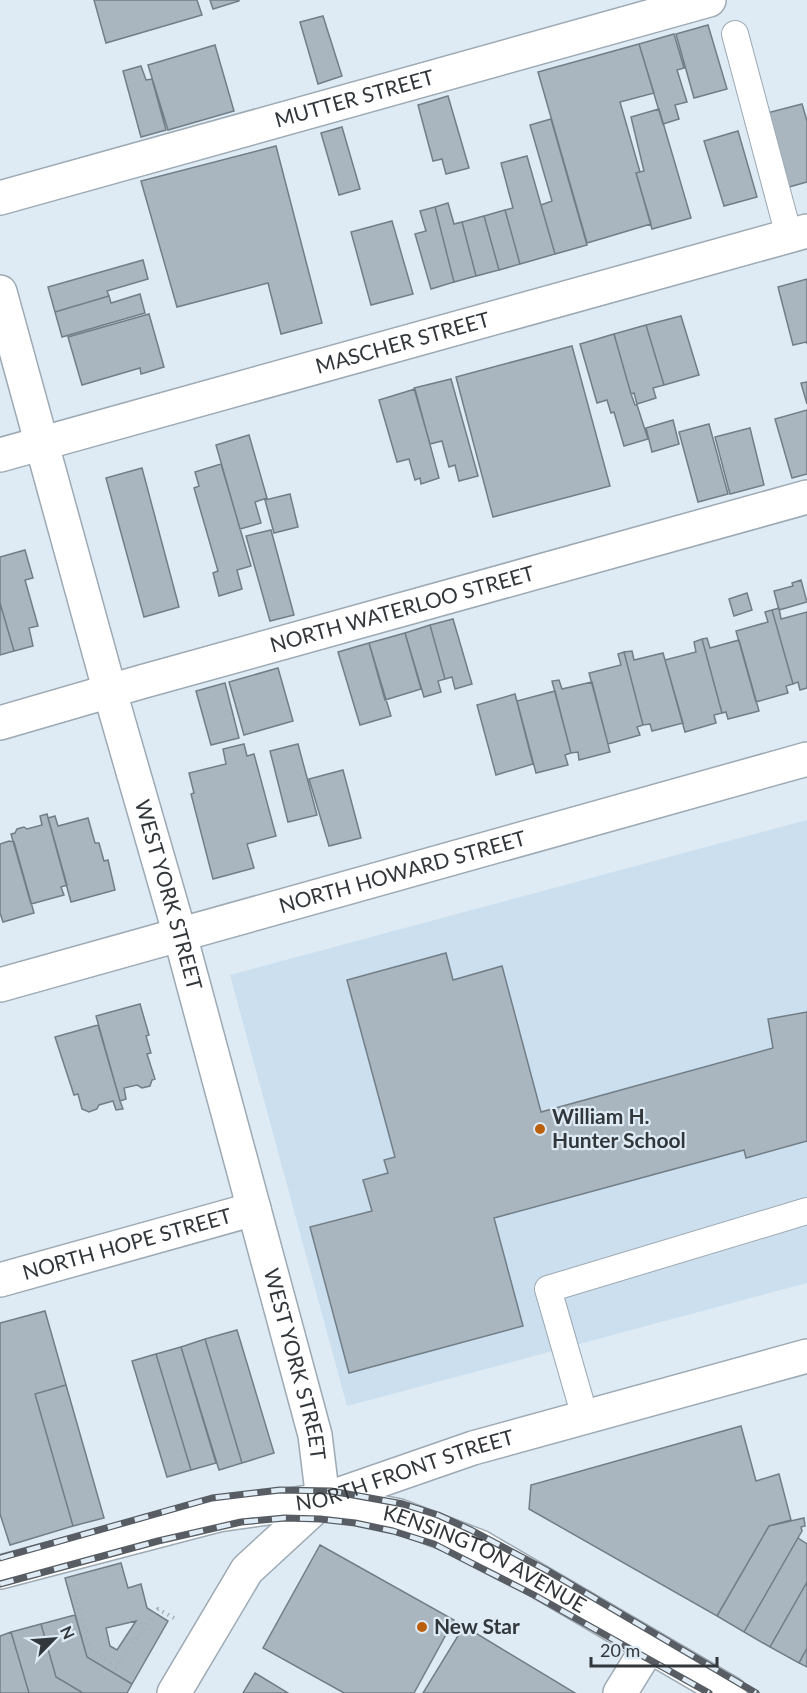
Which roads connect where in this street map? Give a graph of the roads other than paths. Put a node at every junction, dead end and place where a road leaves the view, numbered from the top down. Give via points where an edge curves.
1 (709, 0) edge
2 (735, 34) dead end
3 (0, 198) edge
4 (798, 234) edge
5 (0, 292) edge
6 (43, 443) junction
7 (0, 455) edge
8 (807, 497) edge
9 (110, 692) junction
10 (0, 723) edge
11 (807, 759) edge
12 (180, 934) junction
13 (0, 985) edge
14 (254, 1209) junction
15 (807, 1211) edge
16 (0, 1280) edge
17 (807, 1356) edge
18 (585, 1417) junction
19 (323, 1500) junction
20 (0, 1572) edge
21 (649, 1646) junction
22 (174, 1693) edge
23 (620, 1693) edge
24 (730, 1693) edge

1 - 3 street, MUTTER STREET
2 - 4 lane
4 - 6 street, MASCHER STREET
5 - 6 street, WEST YORK STREET
6 - 7 street, MASCHER STREET
6 - 9 street, WEST YORK STREET
8 - 9 street, NORTH WATERLOO STREET
9 - 10 street, NORTH WATERLOO STREET
9 - 12 street, WEST YORK STREET
11 - 12 street, NORTH HOWARD STREET
12 - 13 street, NORTH HOWARD STREET
12 - 14 street, WEST YORK STREET
14 - 16 street, NORTH HOPE STREET
14 - 19 street, WEST YORK STREET via 315,1435
15 - 18 lane via 548,1289
17 - 18 street, NORTH FRONT STREET
18 - 19 street, NORTH FRONT STREET via 473,1448
19 - 20 street, NORTH FRONT STREET via 218,1515
19 - 21 street, KENSINGTON AVENUE via 399,1516 480,1547
19 - 22 street via 247,1570
21 - 23 street
21 - 24 street, KENSINGTON AVENUE

